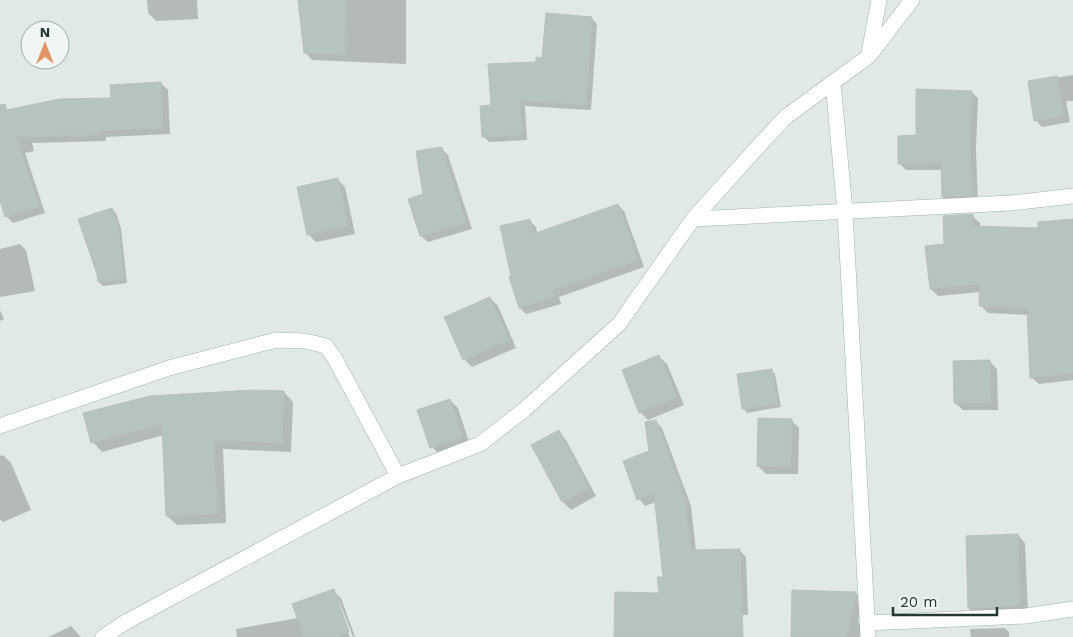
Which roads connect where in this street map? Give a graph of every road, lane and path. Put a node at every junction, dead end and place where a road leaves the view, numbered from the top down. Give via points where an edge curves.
1 (879, 0) edge
2 (912, 0) edge
3 (869, 56) junction
4 (832, 82) junction
5 (1073, 196) edge
6 (845, 211) junction
7 (693, 218) junction
8 (0, 426) edge
9 (398, 476) junction
10 (1073, 609) edge
11 (867, 630) edge
12 (103, 637) edge

1 - 3 street
2 - 3 street
3 - 4 street
4 - 6 street
4 - 7 street via 787,116
5 - 6 street
6 - 7 street
6 - 11 street
7 - 9 street via 619,324 524,410 480,444
8 - 9 street via 168,368 276,340 305,341 326,346 335,359
9 - 12 street
10 - 11 street

